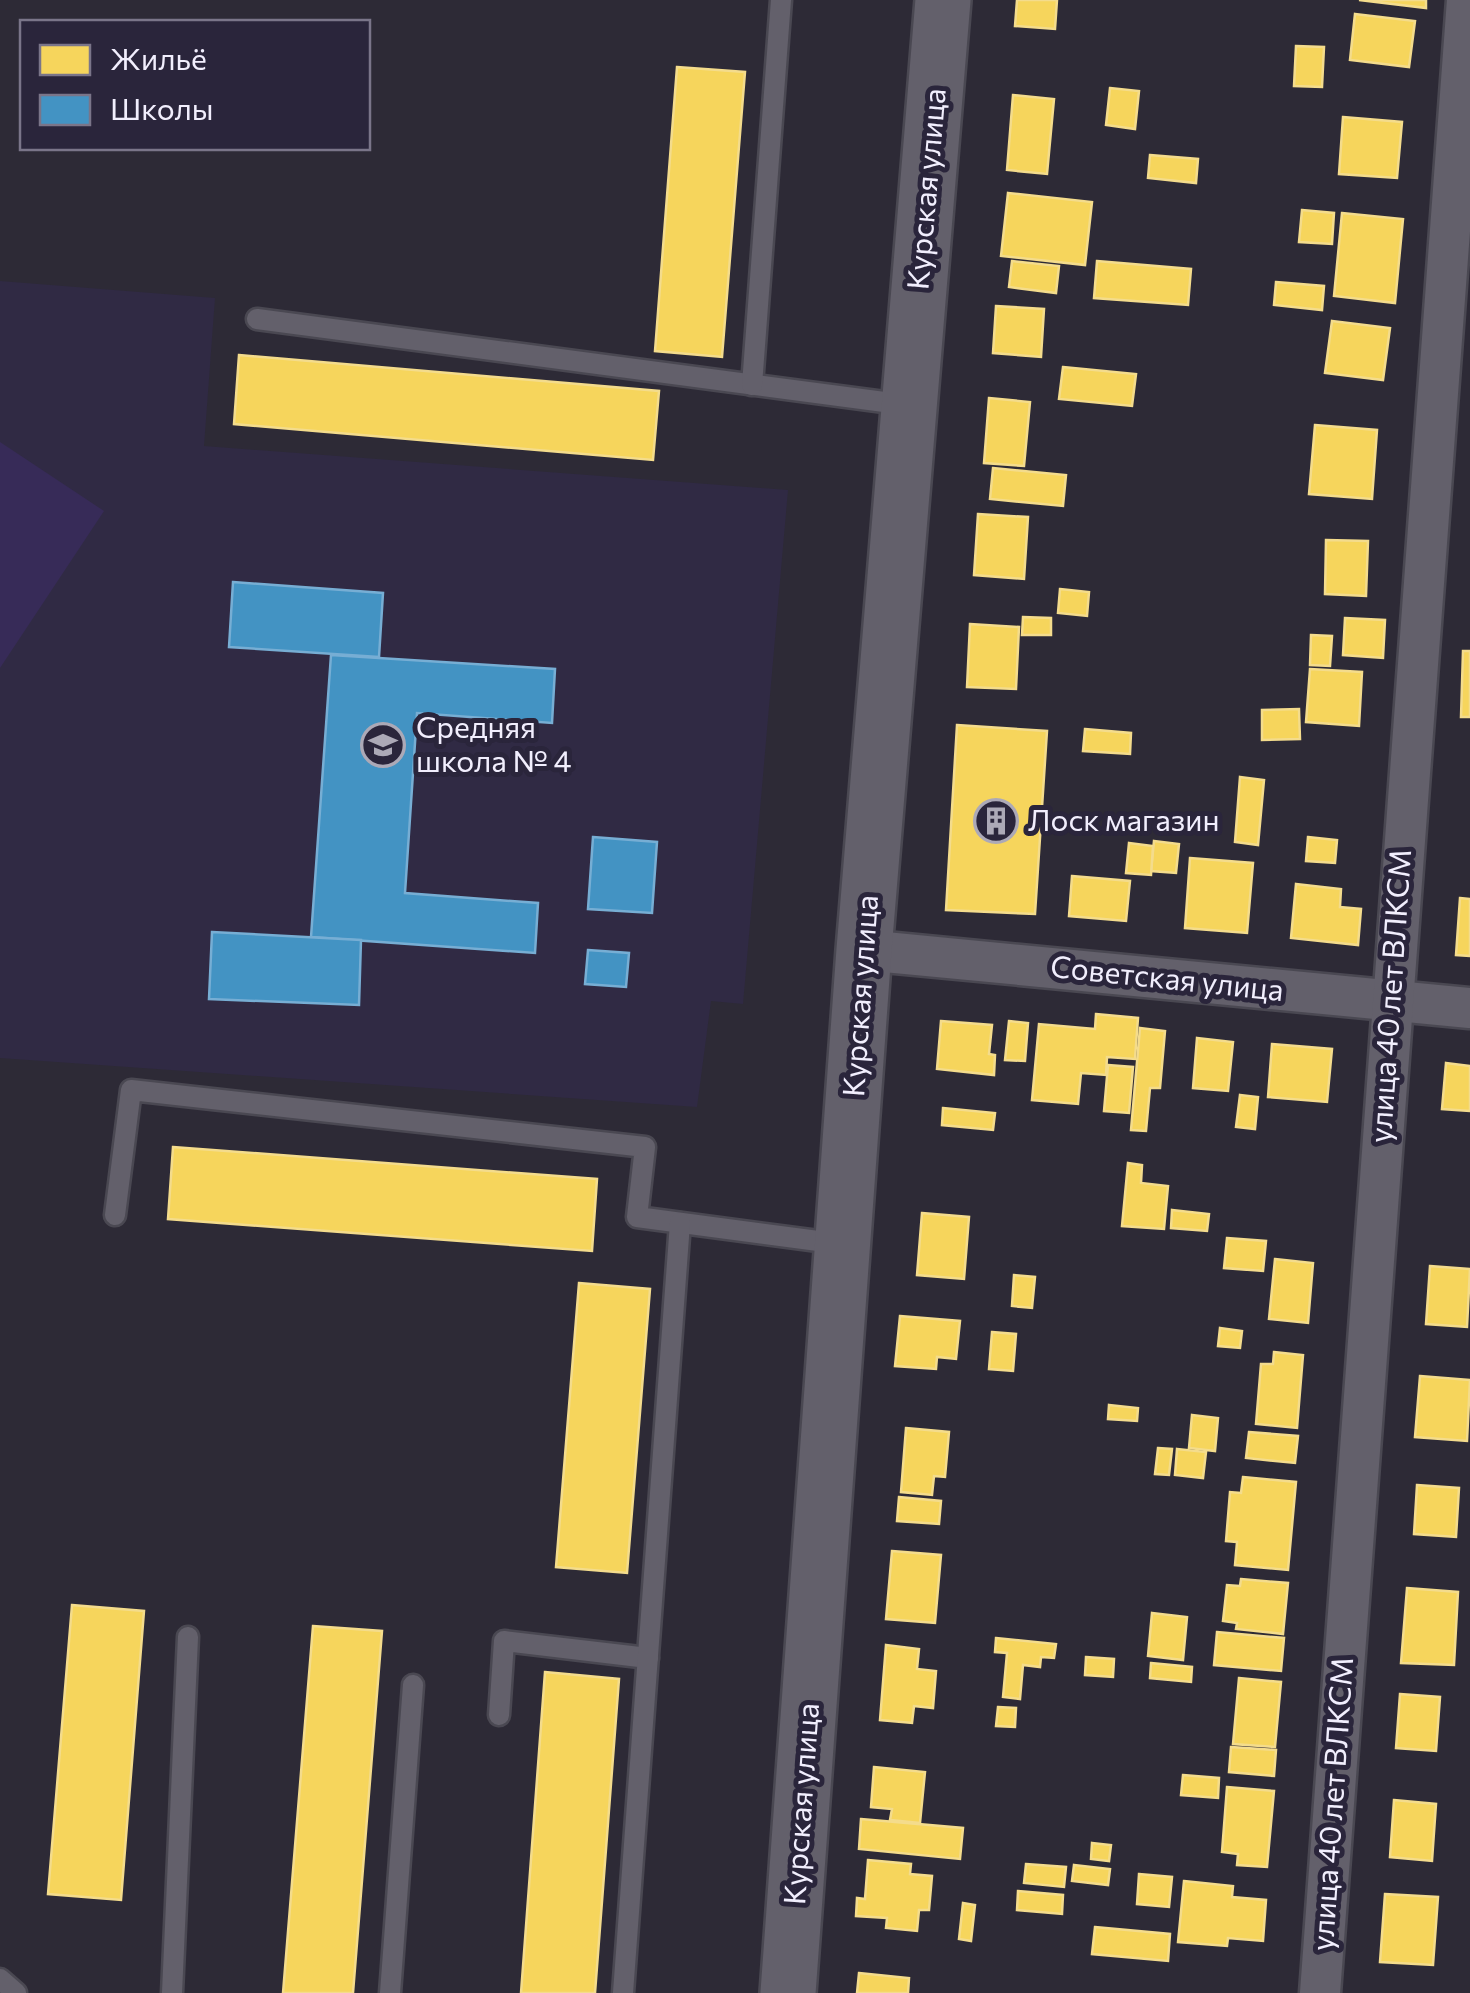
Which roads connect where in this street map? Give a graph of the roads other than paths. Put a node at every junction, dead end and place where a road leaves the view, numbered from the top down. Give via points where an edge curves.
1 (781, 0) edge
2 (942, 0) edge
3 (1466, 0) edge
4 (257, 319) dead end
5 (752, 385) junction
6 (909, 405) junction
7 (864, 950) junction
8 (1391, 1001) junction
9 (1470, 1008) edge
10 (115, 1216) dead end
11 (680, 1223) junction
12 (842, 1244) junction
13 (188, 1637) dead end
14 (648, 1658) junction
15 (412, 1685) dead end
16 (498, 1715) dead end
17 (0, 1979) edge
18 (16, 1993) edge
19 (172, 1993) edge
20 (390, 1993) edge
21 (623, 1993) edge
22 (788, 1993) edge
23 (1320, 1993) edge

1 - 5 lane
2 - 6 main road, Курская улица
3 - 8 street, улица 40 лет ВЛКСМ
4 - 5 lane
5 - 6 lane
6 - 7 main road, Курская улица
7 - 8 street, Советская улица
7 - 12 main road, Курская улица
8 - 9 street, Советская улица
8 - 23 street, улица 40 лет ВЛКСМ
10 - 11 lane via 131,1090 645,1147 637,1217
11 - 12 lane
11 - 14 lane
12 - 22 main road, Курская улица
13 - 19 lane
14 - 16 lane via 504,1641
14 - 21 lane
15 - 20 lane
17 - 18 lane

